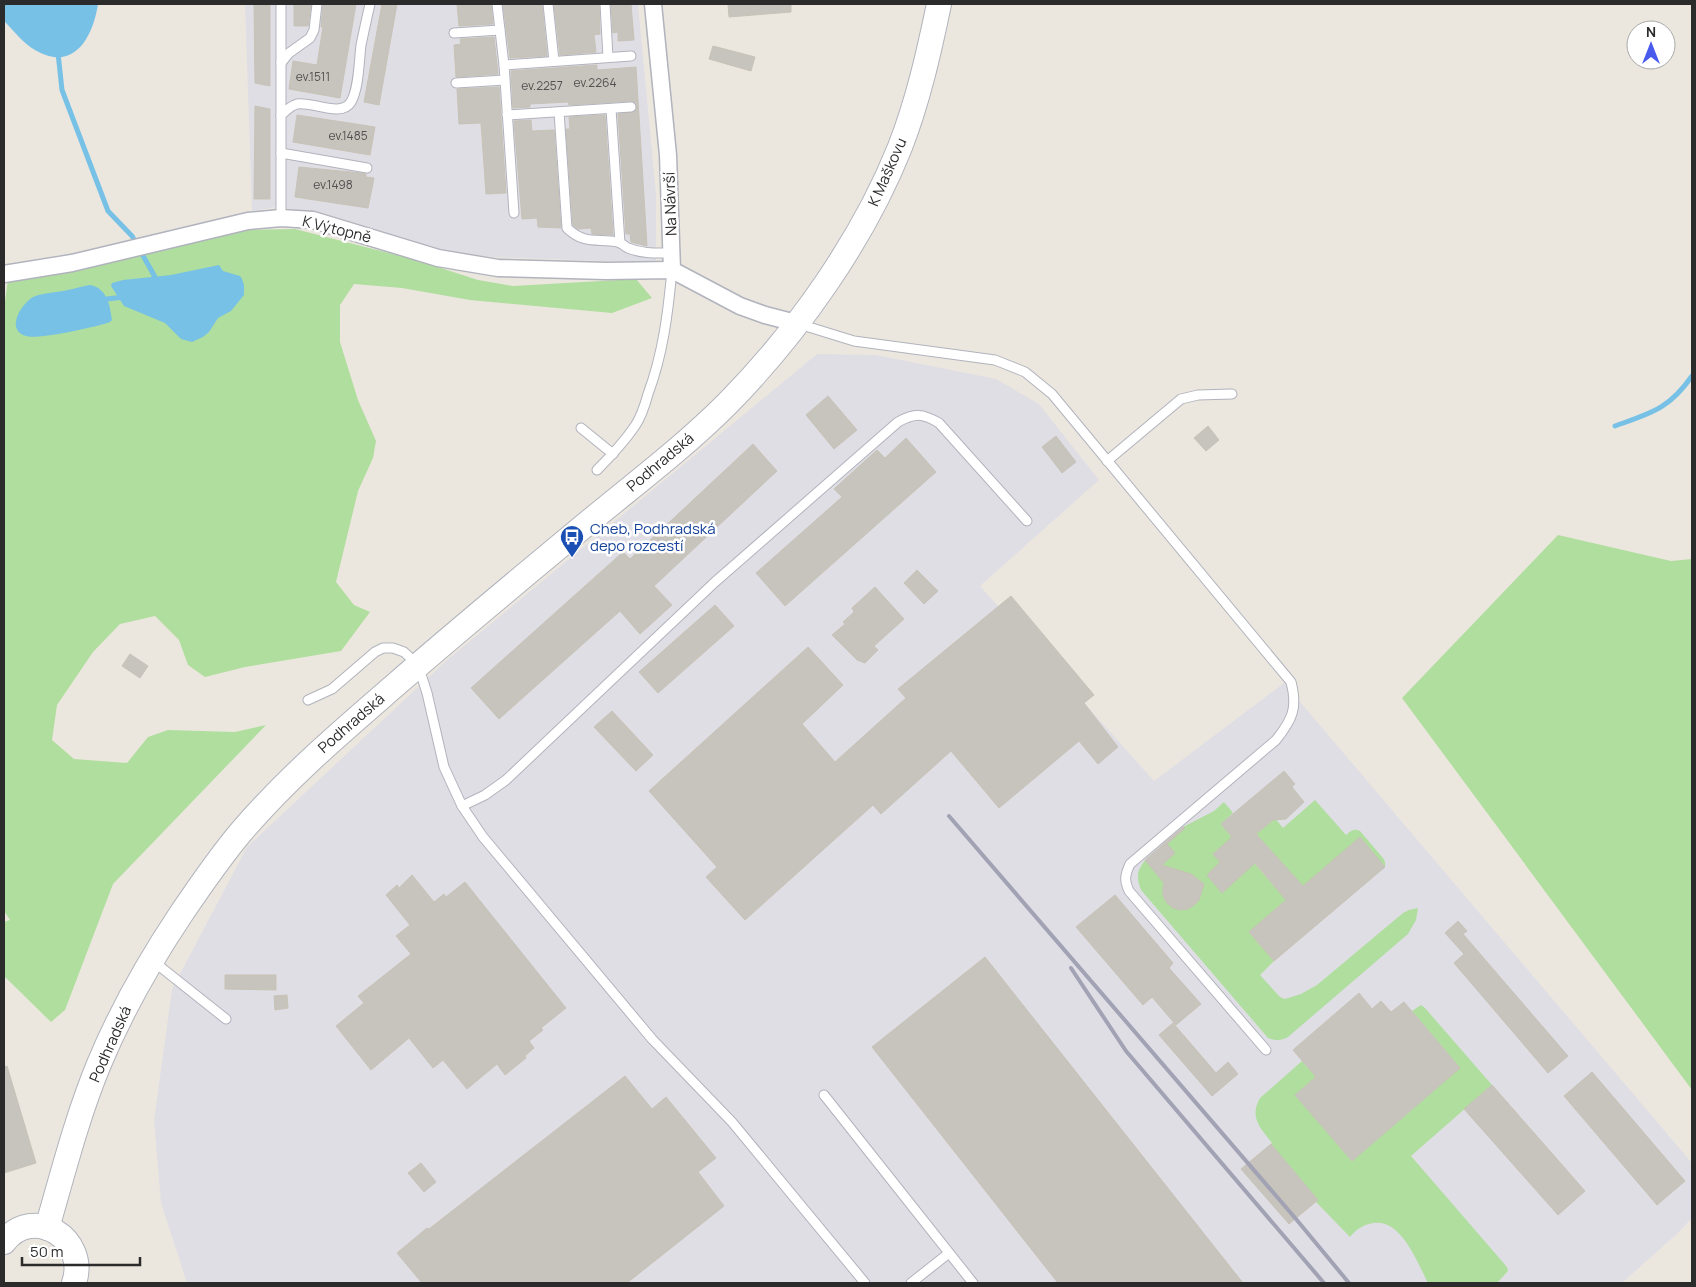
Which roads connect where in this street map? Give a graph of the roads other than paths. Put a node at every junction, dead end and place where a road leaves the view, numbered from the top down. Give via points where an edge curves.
1 (281, 4) edge
2 (317, 4) edge
3 (370, 4) edge
4 (497, 4) edge
5 (548, 4) edge
6 (604, 4) edge
7 (654, 4) edge
8 (939, 4) edge
9 (500, 30) junction
10 (454, 33) dead end
11 (631, 56) dead end
12 (608, 57) junction
13 (554, 61) junction
14 (281, 63) junction
15 (504, 65) junction
16 (504, 80) junction
17 (456, 83) dead end
18 (631, 107) dead end
19 (611, 109) junction
20 (559, 112) junction
21 (281, 115) junction
22 (507, 115) junction
23 (281, 153) junction
24 (367, 168) dead end
25 (514, 213) dead end
26 (281, 218) junction
27 (620, 242) junction
28 (672, 253) junction
29 (672, 270) junction
30 (4, 274) edge
31 (796, 323) junction
32 (1232, 394) dead end
33 (581, 428) dead end
34 (613, 454) junction
35 (1107, 461) junction
36 (597, 470) dead end
37 (1027, 521) dead end
38 (418, 665) junction
39 (308, 700) dead end
40 (462, 806) junction
41 (151, 959) junction
42 (226, 1019) dead end
43 (1266, 1050) dead end
44 (824, 1095) dead end
45 (47, 1228) junction
46 (4, 1242) edge
47 (949, 1253) junction
48 (74, 1283) edge
49 (865, 1283) edge
50 (911, 1283) edge
51 (973, 1283) edge

1 - 14 lane
2 - 14 lane via 310,38
3 - 21 lane via 350,102 344,108 336,109 295,105
4 - 9 lane
5 - 13 lane
6 - 12 lane
7 - 28 street, Na Návrší via 668,155
8 - 31 main road, K Maškovu via 931,43 896,154 880,190 857,235
9 - 10 lane
9 - 15 lane
11 - 12 lane
12 - 13 lane
13 - 15 lane
14 - 21 lane
15 - 16 lane
16 - 17 lane
16 - 22 lane
18 - 19 lane
19 - 20 lane
19 - 27 lane
20 - 22 lane
20 - 27 lane via 567,228 574,236 595,242
21 - 23 lane
22 - 25 lane
23 - 24 lane
23 - 26 lane
26 - 29 street, K Výtopně via 313,220 438,258 498,268
26 - 30 street, K Výtopně via 248,221 72,263
27 - 28 lane via 628,248 648,253
28 - 29 street, Na Návrší
29 - 31 street via 740,306
29 - 34 lane via 666,330 654,380 636,425
31 - 35 lane via 854,341 995,360 1025,372 1052,394
31 - 38 main road, Podhradská via 727,404 691,437
32 - 35 lane via 1181,399
33 - 34 lane
34 - 36 lane
35 - 43 lane via 1291,682 1294,705 1289,724 1276,740 1130,864 1125,874 1129,891
37 - 40 lane via 939,423 927,416 912,415 898,422 715,582 506,780
38 - 39 lane via 404,652 383,648 332,689
38 - 40 lane via 444,767
38 - 41 main road, Podhradská via 276,793 213,866
40 - 49 lane via 483,837 646,1032 732,1122
41 - 42 lane
41 - 45 main road, Podhradská via 99,1064 75,1129
44 - 47 lane
45 - 46 main road via 21,1229
45 - 48 main road via 63,1236 73,1250 77,1267
47 - 50 lane
47 - 51 lane

